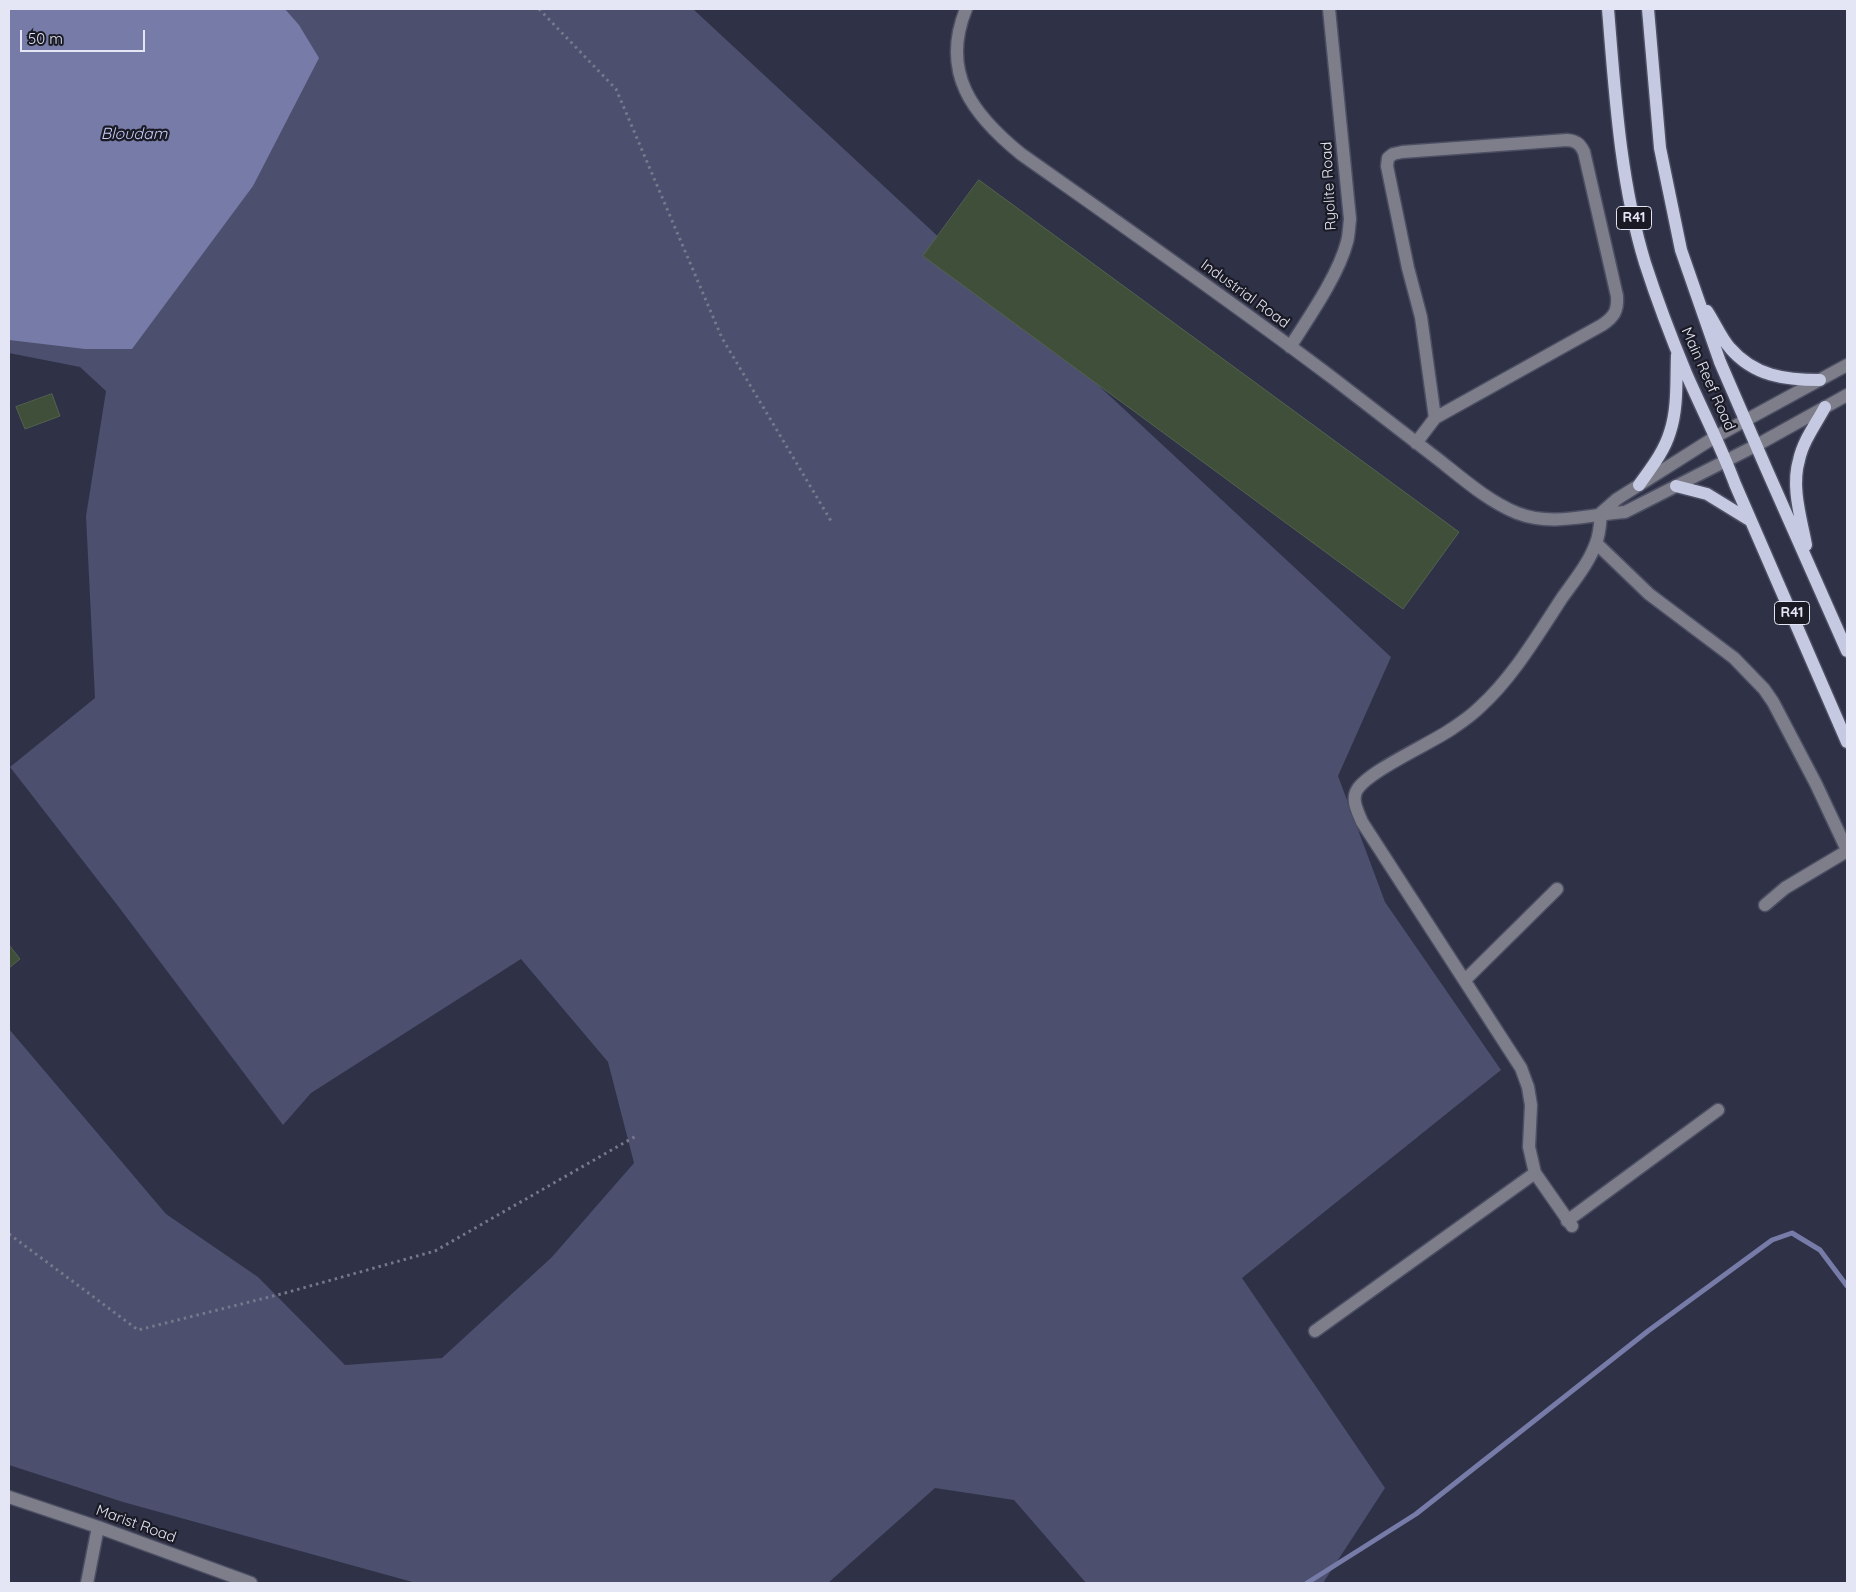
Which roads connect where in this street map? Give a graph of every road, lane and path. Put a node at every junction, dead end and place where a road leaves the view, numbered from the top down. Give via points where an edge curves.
1 (539, 9) edge
2 (966, 9) edge
3 (1329, 9) edge
4 (1608, 9) edge
5 (1648, 9) edge
6 (1693, 288) junction
7 (1290, 347) junction
8 (1677, 350) junction
9 (1847, 366) edge
10 (1820, 380) junction
11 (1847, 395) edge
12 (1825, 407) junction
13 (1435, 418) junction
14 (1746, 420) junction
15 (1716, 437) junction
16 (1416, 443) junction
17 (1757, 445) junction
18 (1726, 461) junction
19 (1639, 485) junction
20 (1676, 486) junction
21 (1601, 513) junction
22 (831, 521) dead end
23 (1753, 522) junction
24 (1596, 543) junction
25 (1810, 566) junction
26 (1847, 651) edge
27 (1847, 742) edge
28 (1847, 851) edge
29 (1557, 889) dead end
30 (1765, 905) dead end
31 (1465, 980) junction
32 (1718, 1110) dead end
33 (636, 1136) dead end
34 (1535, 1173) junction
35 (9, 1234) edge
36 (1315, 1332) dead end
37 (9, 1497) edge
38 (98, 1527) junction
39 (87, 1583) edge
40 (251, 1583) edge

1 - 22 path via 616,89 722,338
2 - 7 street, Industrial Road via 960,22 957,62 964,88 978,114 999,136
3 - 7 street, Ryolite Road via 1350,219 1348,241 1341,260
4 - 8 main road, Main Reef Road / R41 via 1619,140 1632,209 1645,262
5 - 6 main road, Main Reef Road / R41 via 1660,148 1681,250
6 - 10 main road via 1730,347 1742,360 1760,372 1780,378
6 - 14 main road, Main Reef Road / R41 via 1720,362
7 - 16 street, Industrial Road
8 - 15 main road, Main Reef Road / R41
8 - 19 main road via 1674,416 1670,433 1660,455
9 - 10 street
10 - 14 street
11 - 12 street, Industrial Road
12 - 17 street, Industrial Road
12 - 25 main road via 1799,459 1796,482
13 - 13 street via 1602,325 1615,314 1617,296 1584,152 1576,141 1402,152 1388,158 1406,259 1421,317
13 - 16 street
14 - 15 street
14 - 17 main road, Main Reef Road / R41
15 - 18 main road, Main Reef Road / R41
15 - 19 street
16 - 21 street, Industrial Road via 1496,502 1518,513 1562,520
17 - 18 street, Industrial Road
17 - 25 main road, Main Reef Road / R41
18 - 20 street, Industrial Road
18 - 23 main road, Main Reef Road / R41
19 - 21 street via 1617,498
20 - 21 street, Industrial Road via 1625,512
20 - 23 main road via 1707,494
21 - 24 street
23 - 27 main road, Main Reef Road / R41
24 - 28 street via 1649,594 1734,658 1764,689 1816,784
24 - 31 street via 1538,634 1489,698 1451,730 1374,774 1356,790 1356,809 1362,822
25 - 26 main road, Main Reef Road / R41
28 - 30 street via 1785,888
29 - 31 street
31 - 34 street via 1523,1074 1531,1105 1529,1147
32 - 34 street via 1569,1223
33 - 35 path via 436,1251 285,1294 138,1330
34 - 36 street
37 - 38 street, Marist Road
38 - 39 street
38 - 40 street, Marist Road

